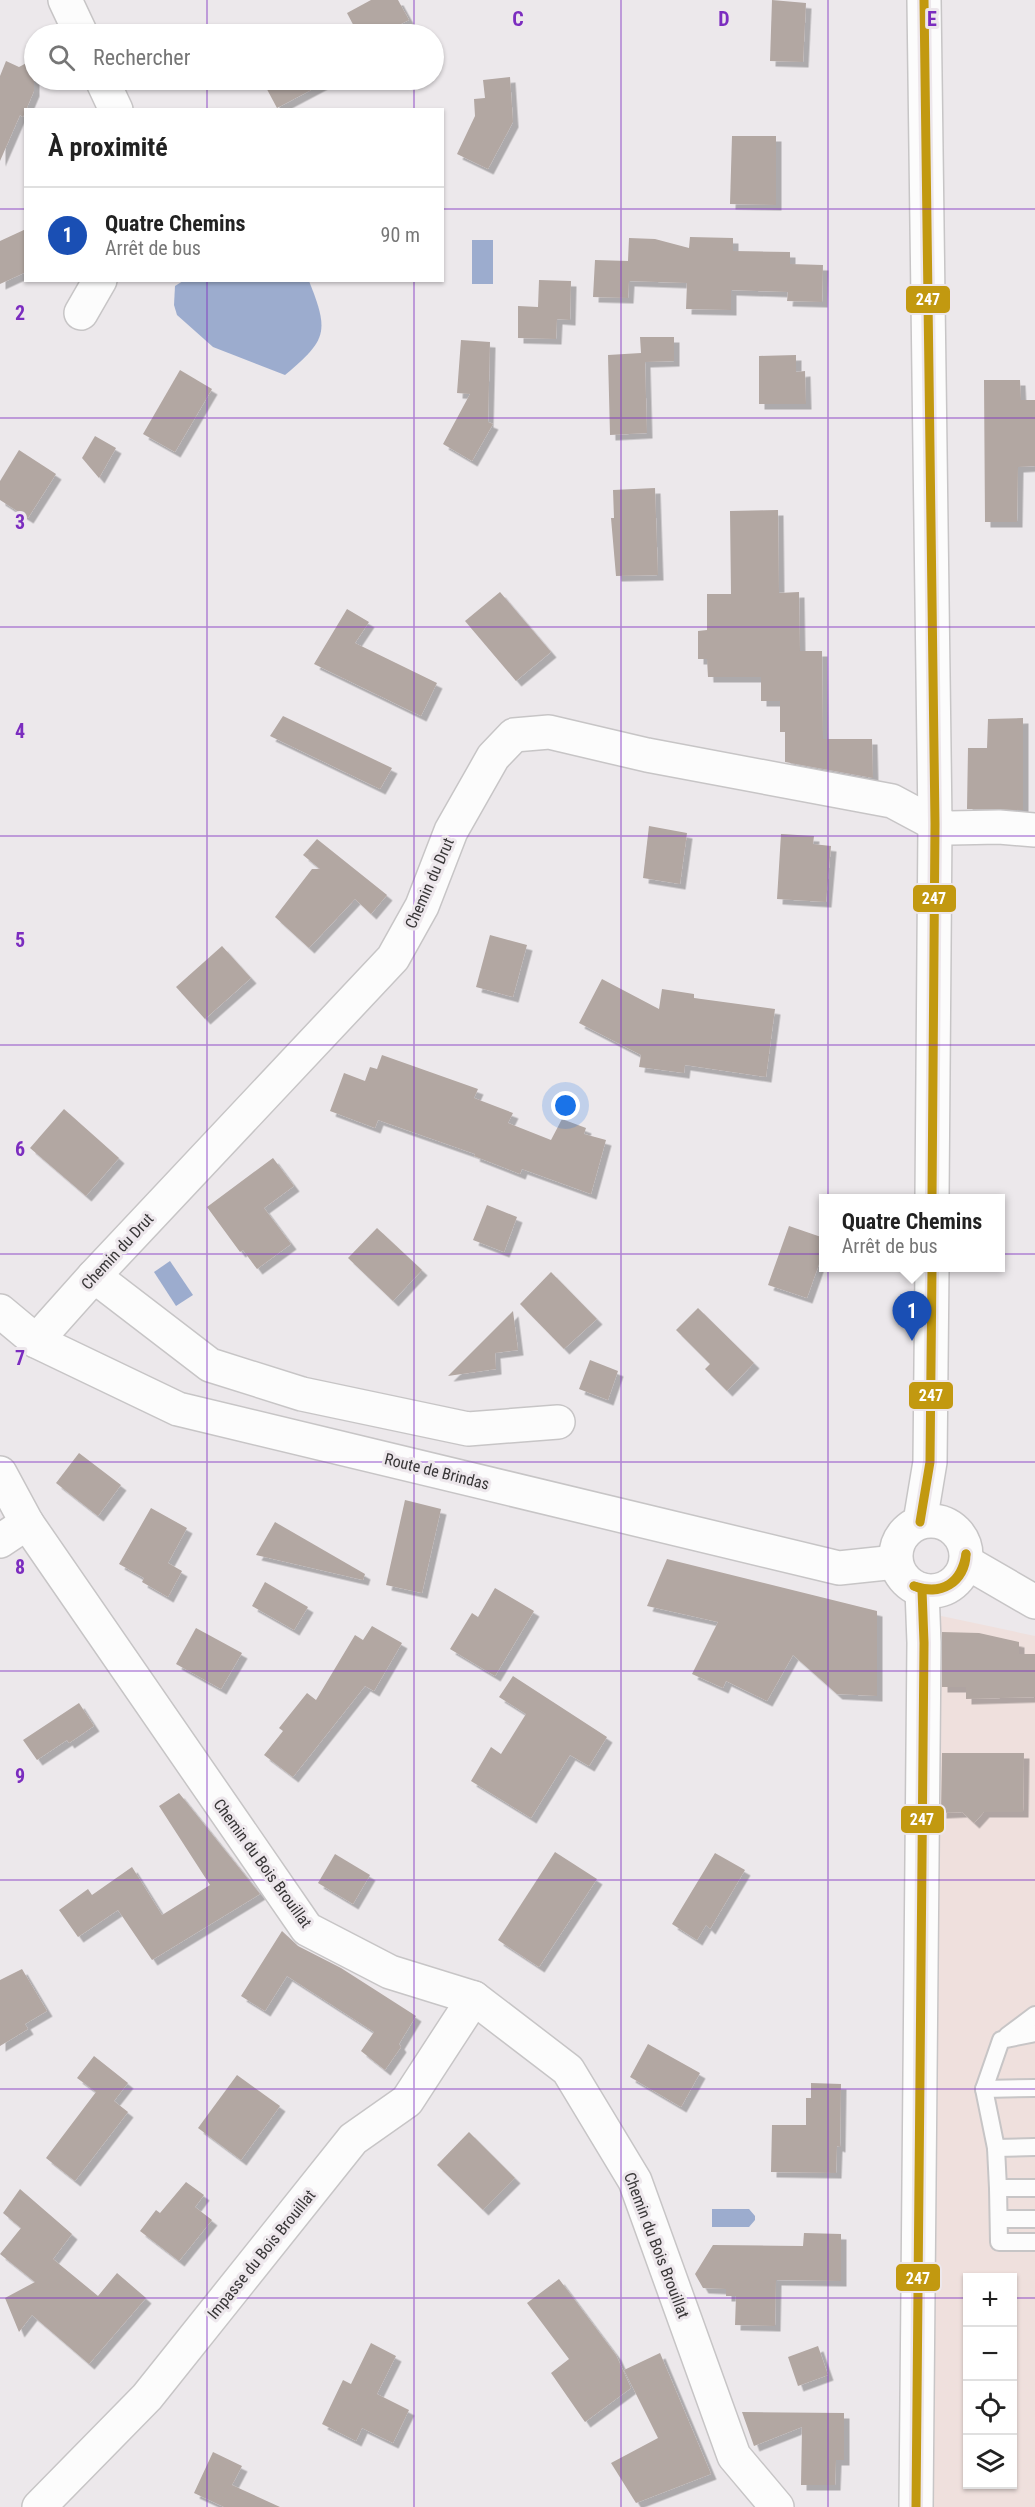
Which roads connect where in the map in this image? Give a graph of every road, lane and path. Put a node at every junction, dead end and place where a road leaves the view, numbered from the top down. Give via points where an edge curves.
1 (65, 0) edge
2 (924, 0) edge
3 (76, 24) edge
4 (107, 90) edge
5 (115, 108) edge
6 (99, 282) edge
7 (81, 313) dead end
8 (935, 824) junction
9 (1035, 830) edge
10 (932, 1194) edge
11 (932, 1272) edge
12 (93, 1276) junction
13 (0, 1311) edge
14 (36, 1341) junction
15 (558, 1422) dead end
16 (0, 1473) edge
17 (920, 1522) junction
18 (27, 1523) junction
19 (0, 1541) edge
20 (896, 1562) junction
21 (966, 1562) junction
22 (922, 1590) junction
23 (1035, 1602) edge
24 (474, 1998) junction
25 (1035, 2015) edge
26 (1035, 2033) edge
27 (1001, 2040) junction
28 (1035, 2088) edge
29 (984, 2089) junction
30 (1035, 2147) edge
31 (996, 2148) junction
32 (998, 2188) junction
33 (1035, 2188) edge
34 (999, 2219) junction
35 (1035, 2219) edge
36 (1035, 2242) edge
37 (39, 2507) edge
38 (777, 2507) edge
39 (916, 2507) edge

1 - 3 street
2 - 8 street
4 - 5 street
6 - 7 street
8 - 9 street via 950,828
8 - 10 street
8 - 12 street, Chemin du Drut via 892,801 647,755 549,732 514,735 494,757 451,831 422,906 393,958
11 - 17 street via 930,1462
12 - 14 street, Chemin du Drut
12 - 15 street via 210,1365 302,1394 468,1429
13 - 14 street, Route de Brindas
14 - 20 street, Route de Brindas via 178,1409 839,1568
16 - 18 street, Chemin du Bois Brouillat
17 - 20 street via 901,1538
17 - 21 street via 944,1522 954,1529 964,1544
18 - 19 street
18 - 24 street, Chemin du Bois Brouillat via 307,1929 390,1972
20 - 22 street via 905,1580
21 - 22 street via 962,1573 945,1588
21 - 23 street
22 - 39 street
24 - 37 street, Impasse du Bois Brouillat via 407,2101 353,2139 147,2397
24 - 38 street, Chemin du Bois Brouillat via 568,2070 635,2181 734,2456
25 - 27 lane
26 - 27 lane
27 - 29 lane
28 - 29 lane
29 - 31 lane
30 - 31 lane
31 - 32 lane
32 - 33 lane
32 - 34 lane
34 - 35 lane
34 - 36 lane via 999,2242

